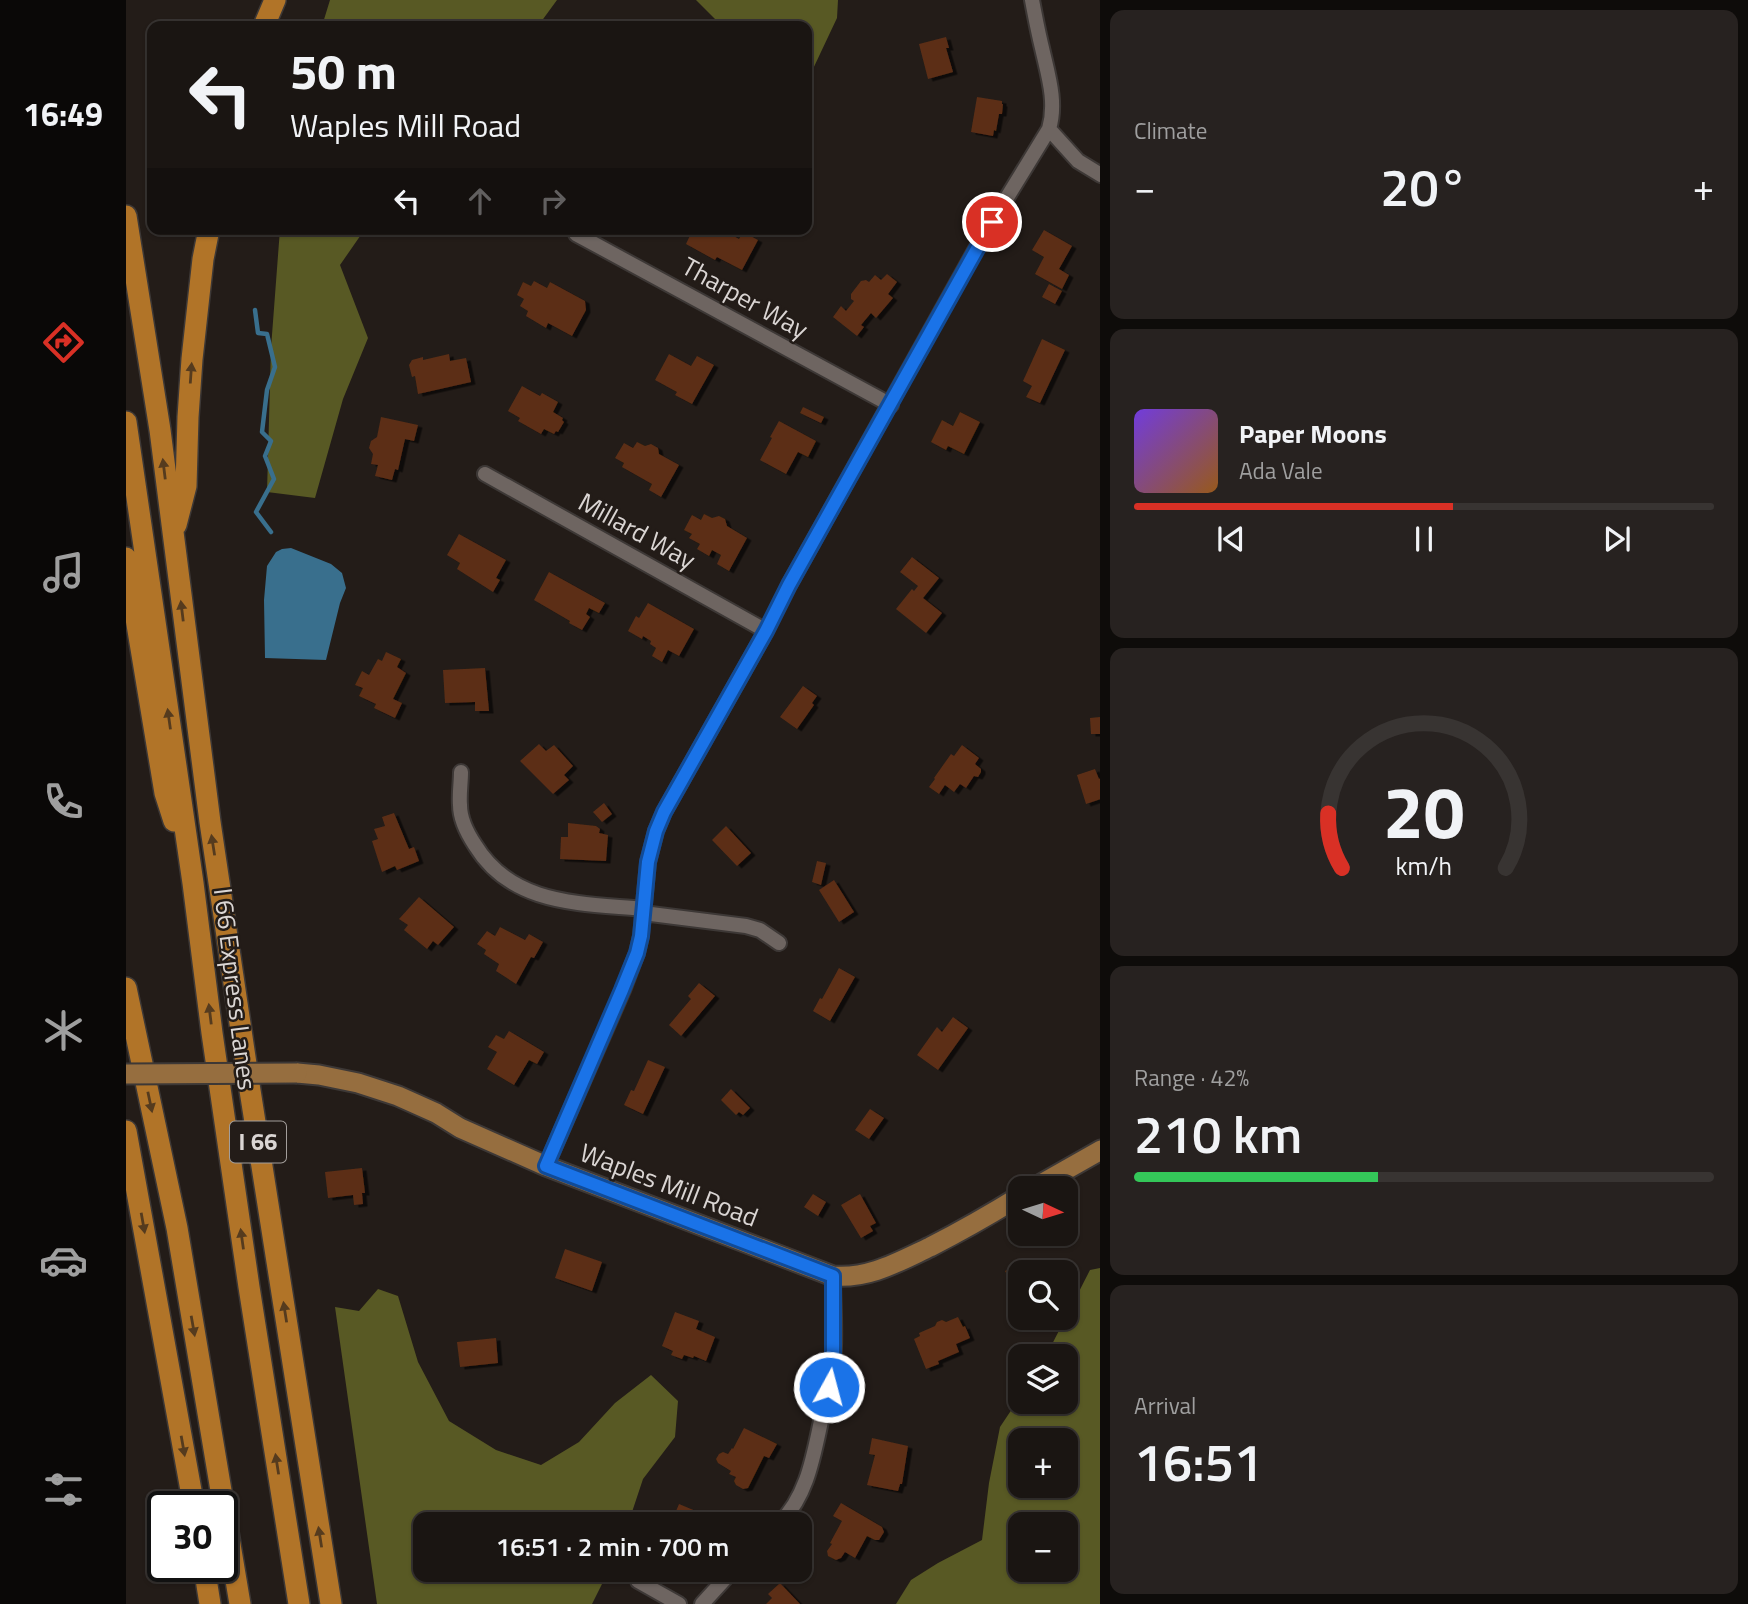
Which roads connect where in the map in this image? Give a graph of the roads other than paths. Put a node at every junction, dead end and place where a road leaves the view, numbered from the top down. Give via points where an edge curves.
1 (275, 0) edge
2 (1032, 0) edge
3 (266, 21) edge
4 (1049, 129) junction
5 (1100, 175) edge
6 (126, 216) edge
7 (208, 235) edge
8 (578, 235) edge
9 (891, 405) junction
10 (126, 422) edge
11 (485, 474) dead end
12 (172, 537) junction
13 (126, 558) edge
14 (766, 631) junction
15 (461, 772) dead end
16 (193, 883) junction
17 (643, 911) junction
18 (779, 943) dead end
19 (126, 988) edge
20 (126, 1074) edge
21 (126, 1131) edge
22 (1100, 1151) edge
23 (546, 1166) junction
24 (1055, 1176) edge
25 (1008, 1203) edge
26 (833, 1276) junction
27 (191, 1491) edge
28 (789, 1512) edge
29 (207, 1582) edge
30 (640, 1582) edge
31 (722, 1582) edge
32 (210, 1604) edge
33 (240, 1604) edge
34 (299, 1604) edge
35 (331, 1604) edge
36 (679, 1604) edge
37 (702, 1604) edge

1 - 3 highway
2 - 4 street via 1051,89
4 - 5 street via 1078,161
4 - 9 street
12 -> 6 highway, I 66
12 -> 7 highway via 186,486 192,359
8 - 9 street, Tharper Way
9 - 14 street
16 -> 10 highway, I 66 Express Lanes
11 - 14 street, Millard Way
35 -> 12 highway, I 66 via 209,822
13 - 16 highway via 165,793
14 - 17 street via 664,812 648,862
15 - 17 street via 463,821 480,854 499,872 548,898
34 -> 16 highway, I 66 Express Lanes
17 - 18 street via 746,926
17 - 23 street via 637,953
19 -> 33 highway via 177,1228
20 - 23 main road, Waples Mill Road, bridge via 297,1073 358,1083 398,1096
21 -> 27 highway
22 - 24 main road
23 - 26 main road, Waples Mill Road
25 - 26 main road, Waples Mill Road via 893,1265 860,1276
26 - 28 street via 829,1387 807,1479
29 - 32 highway
30 - 36 street
31 - 37 street

